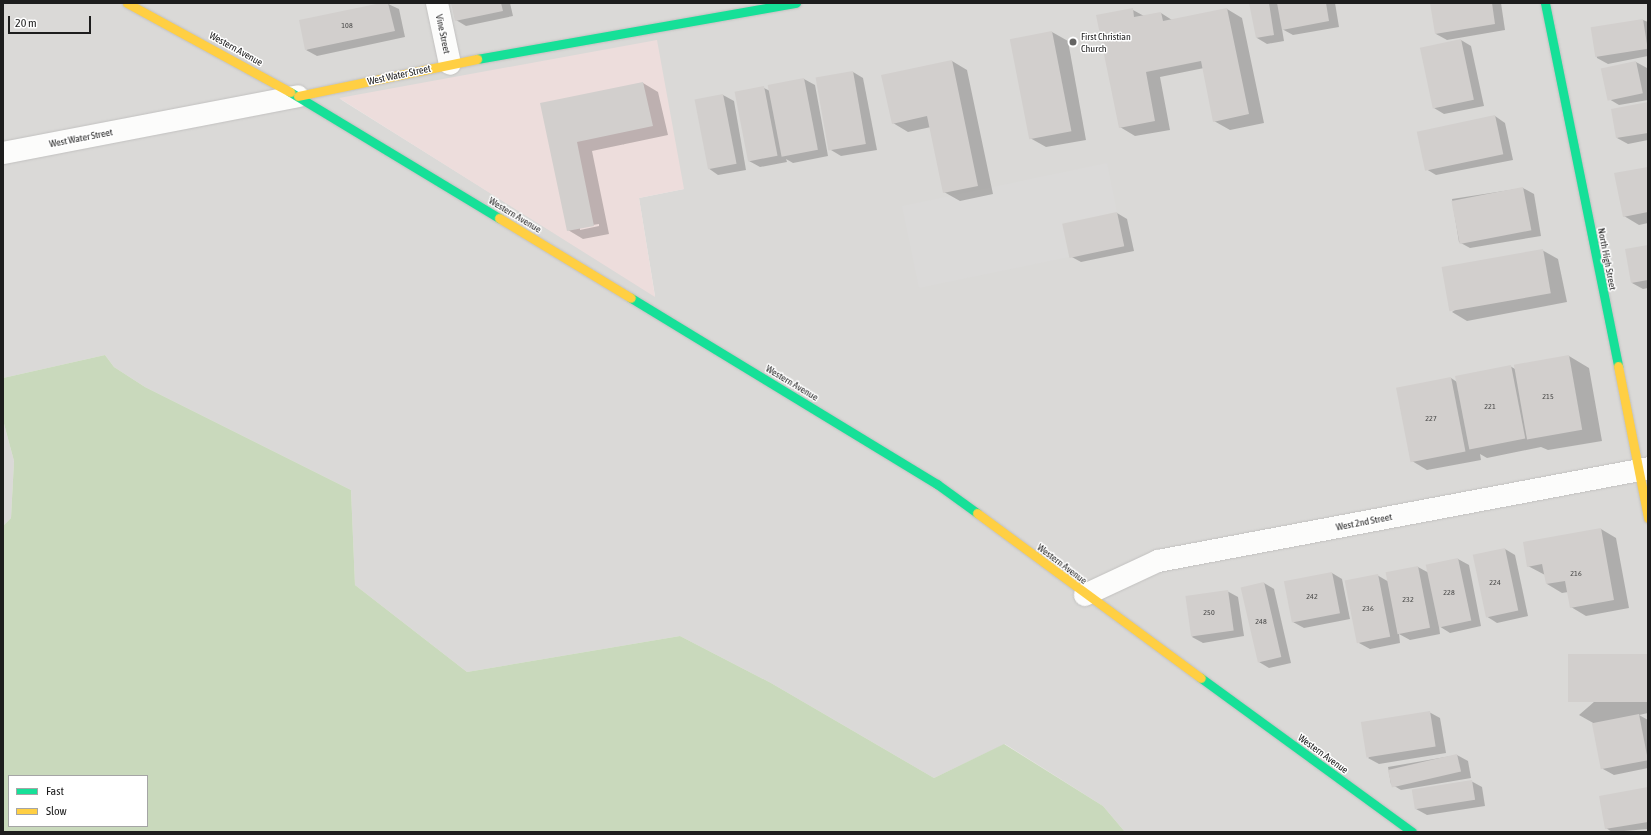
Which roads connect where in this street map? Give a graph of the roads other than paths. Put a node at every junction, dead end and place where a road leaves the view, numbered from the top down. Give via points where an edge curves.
1 (127, 3) edge
2 (437, 3) edge
3 (796, 3) edge
4 (1545, 3) edge
5 (450, 64) junction
6 (298, 96) junction
7 (3, 153) edge
8 (1643, 469) edge
9 (1648, 518) edge
10 (1085, 595) junction
11 (1412, 832) edge

1 - 6 main road, Western Avenue
2 - 5 street, Vine Street
3 - 5 main road, West Water Street
4 - 8 main road, North High Street
5 - 6 main road, West Water Street
6 - 7 street, West Water Street
6 - 10 main road, Western Avenue via 937,484
8 - 9 main road, North High Street
8 - 10 street, West 2nd Street via 1158,561
10 - 11 main road, Western Avenue

